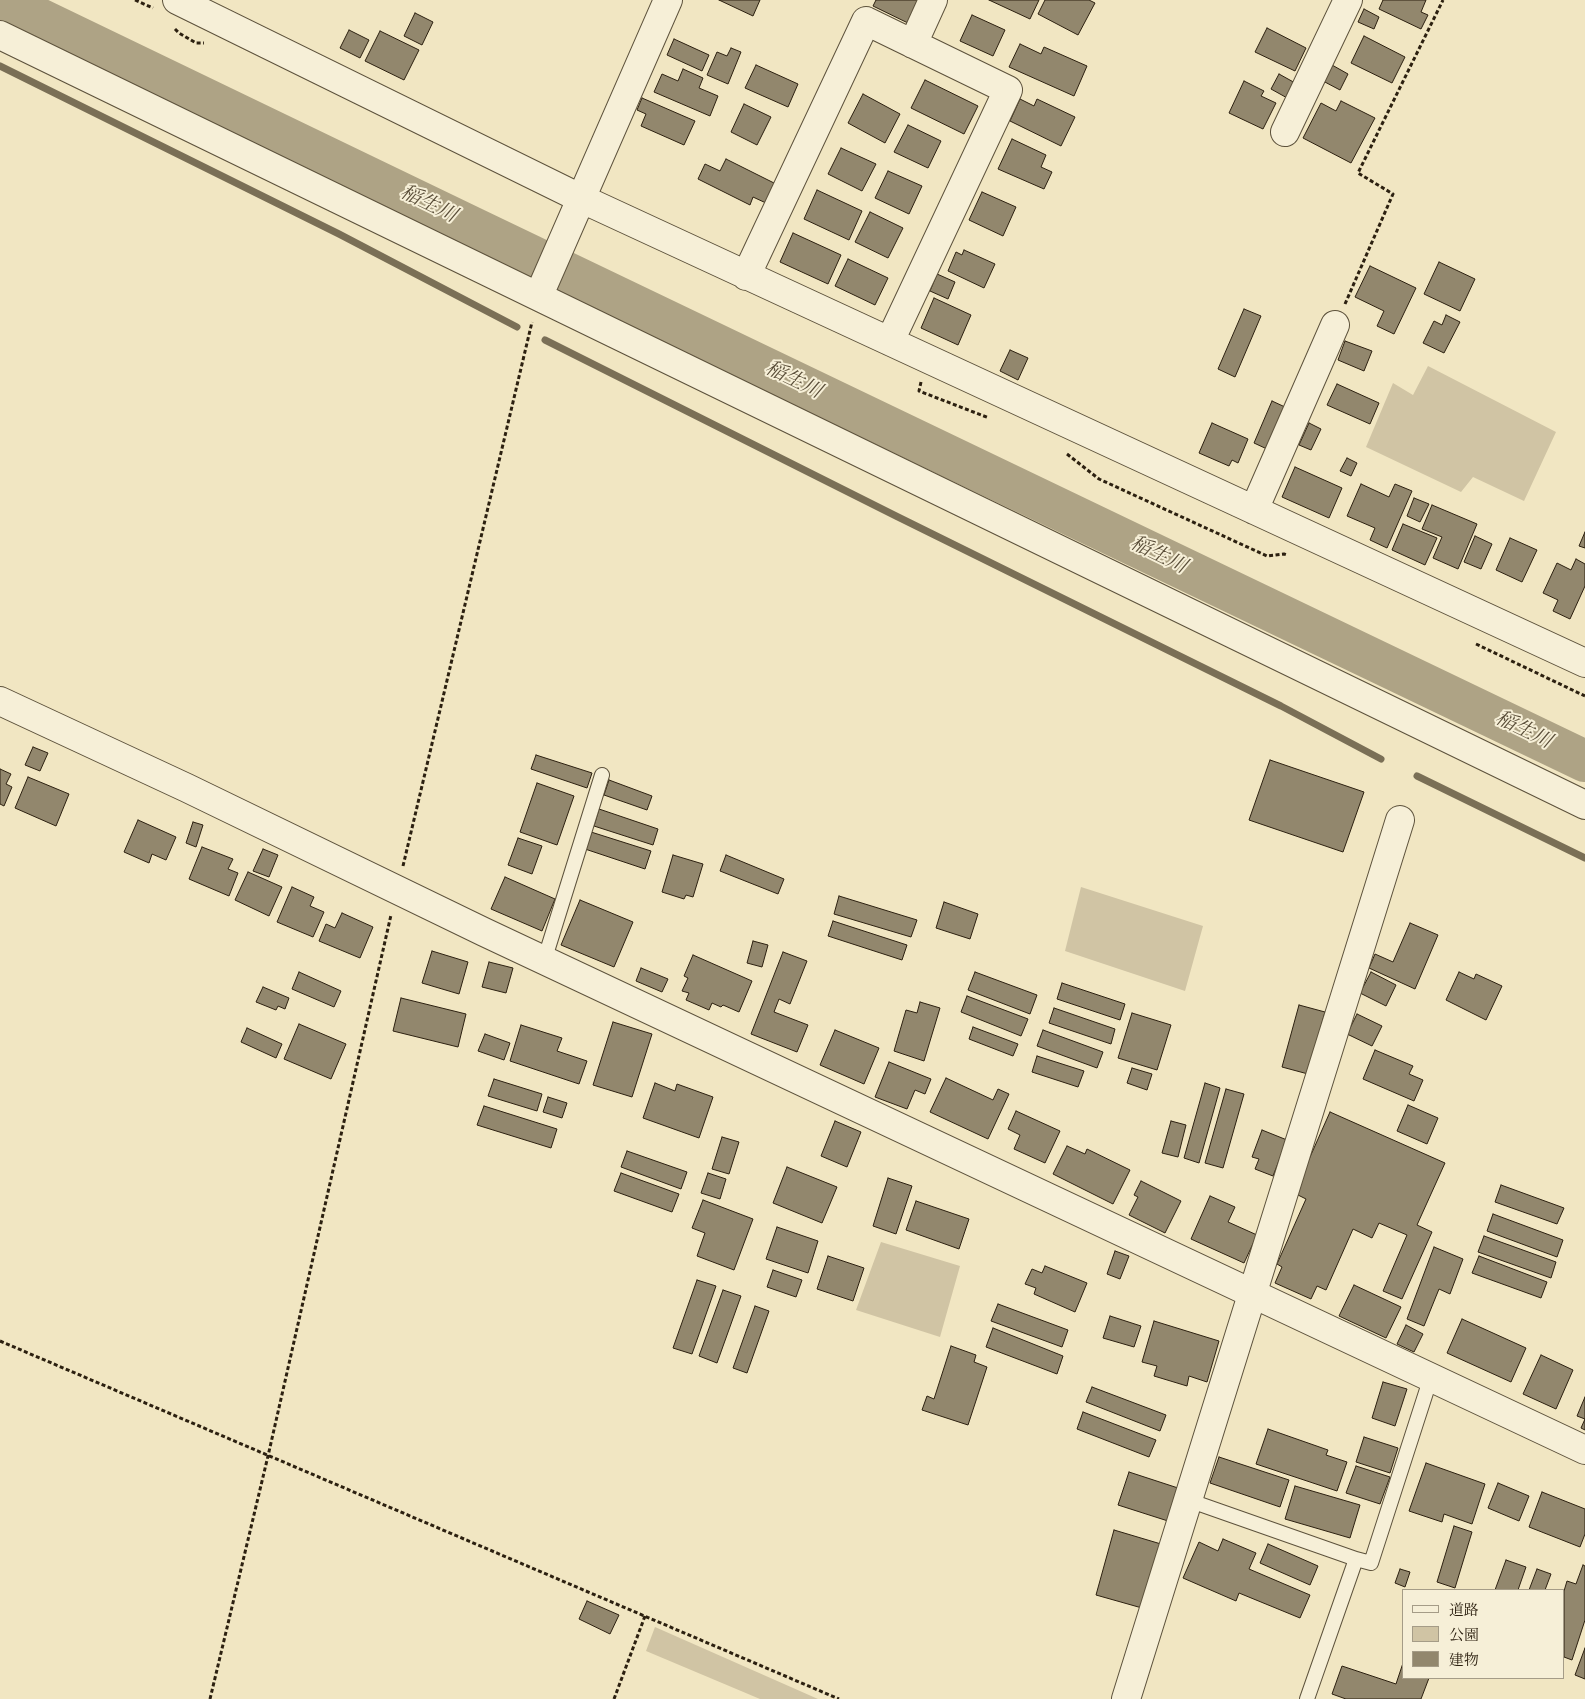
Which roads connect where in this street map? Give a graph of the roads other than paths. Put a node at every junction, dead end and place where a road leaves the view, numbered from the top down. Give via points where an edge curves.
1 (177, 0) edge
2 (668, 0) edge
3 (934, 0) edge
4 (1348, 0) edge
5 (0, 35) edge
6 (913, 44) junction
7 (1285, 132) dead end
8 (580, 198) junction
9 (746, 276) junction
10 (542, 288) junction
11 (1335, 325) road end
12 (890, 340) junction
13 (1254, 510) junction
14 (1585, 663) edge
15 (0, 701) edge
16 (602, 775) dead end
17 (1585, 805) edge
18 (1400, 820) dead end
19 (544, 960) junction
20 (1252, 1293) junction
21 (1430, 1377) junction
22 (1585, 1450) edge
23 (1188, 1500) junction
24 (1356, 1559) junction
25 (1126, 1699) edge
26 (1306, 1699) edge

1 - 8 street
2 - 8 street
3 - 6 street
4 - 7 street
5 - 10 street
6 - 9 street via 866,21
6 - 12 street via 1008,90
8 - 9 street
8 - 10 street
9 - 12 street
10 - 17 street
11 - 13 street
12 - 13 street
13 - 14 street
15 - 19 street
16 - 19 lane
18 - 20 street
19 - 20 street
20 - 21 street
20 - 23 street
21 - 22 street
21 - 24 lane via 1372,1563
23 - 24 lane
23 - 25 street
24 - 26 lane

